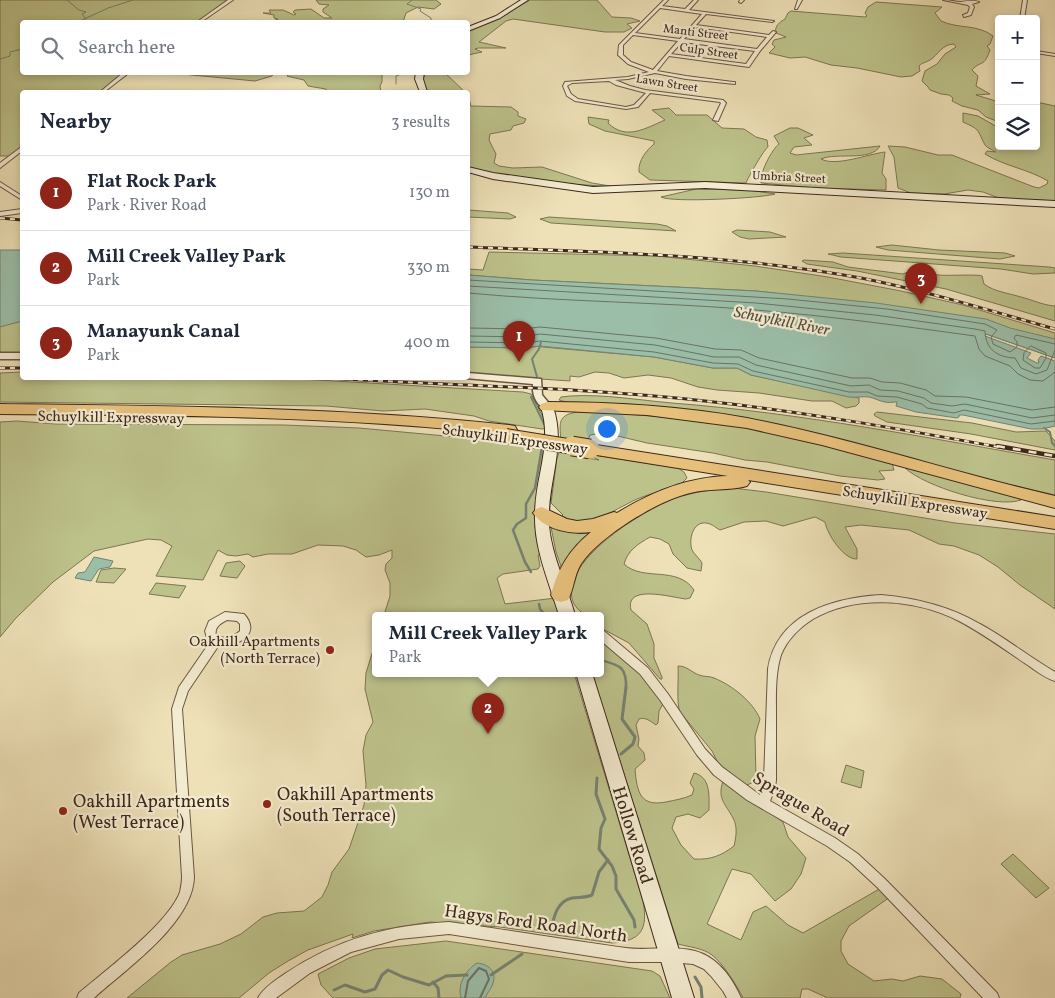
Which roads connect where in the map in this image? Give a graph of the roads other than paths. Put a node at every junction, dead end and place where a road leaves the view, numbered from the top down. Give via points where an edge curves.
1 (231, 0) edge
2 (525, 0) edge
3 (666, 0) edge
4 (696, 0) edge
5 (800, 0) edge
6 (945, 0) edge
7 (1025, 0) edge
8 (964, 2) junction
9 (970, 4) junction
10 (658, 8) junction
11 (796, 8) dead end
12 (686, 11) junction
13 (705, 13) junction
14 (1023, 15) edge
15 (964, 16) dead end
16 (202, 20) edge
17 (772, 21) dead end
18 (693, 26) junction
19 (470, 28) edge
20 (632, 34) junction
21 (681, 40) junction
22 (758, 50) junction
23 (1040, 53) edge
24 (1055, 55) edge
25 (668, 56) junction
26 (653, 72) junction
27 (124, 75) edge
28 (420, 75) edge
29 (611, 80) junction
30 (733, 83) dead end
31 (105, 90) edge
32 (423, 90) edge
33 (650, 91) junction
34 (716, 120) dead end
35 (20, 151) edge
36 (0, 166) edge
37 (470, 170) edge
38 (0, 184) edge
39 (20, 197) edge
40 (1055, 204) edge
41 (20, 211) edge
42 (0, 214) edge
43 (0, 356) edge
44 (20, 356) edge
45 (470, 376) edge
46 (547, 407) junction
47 (0, 409) edge
48 (0, 415) edge
49 (508, 433) junction
50 (591, 446) junction
51 (907, 501) junction
52 (1055, 502) edge
53 (637, 507) junction
54 (542, 513) junction
55 (1055, 516) edge
56 (1055, 524) edge
57 (561, 595) junction
58 (566, 612) edge
59 (604, 637) edge
60 (216, 640) dead end
61 (585, 677) edge
62 (1055, 677) edge
63 (763, 803) junction
64 (670, 954) junction
65 (84, 998) edge
66 (265, 998) edge
67 (683, 998) edge
68 (734, 998) edge
69 (992, 998) edge

1 - 16 street
2 - 19 main road via 498,17
3 - 10 street
4 - 12 street
5 - 11 street
6 - 8 street
7 - 14 street
8 - 9 street
8 - 9 street via 977,2
9 - 15 street via 970,14
10 - 12 street
10 - 20 street
12 - 13 street
13 - 17 street
13 - 18 street
18 - 21 street
18 - 22 street via 772,34
20 - 21 street, Manti Street
20 - 26 street via 620,47 620,56 632,65
21 - 22 street, Manti Street
21 - 25 street
22 - 25 street, Culp Street via 748,66
23 - 24 street
25 - 26 street
26 - 29 street
26 - 30 street
27 - 31 street
28 - 32 main road
29 - 33 street, Lawn Street
29 - 33 street via 568,83 565,88 574,99 633,107
33 - 34 street, Lawn Street via 721,101 724,103
35 - 36 street
37 - 40 main road, Umbria Street via 600,190 705,185
38 - 39 street
41 - 42 street
43 - 44 street
45 - 46 street via 538,381 536,395
46 - 52 highway via 655,412 745,423
46 - 54 main road via 554,428
47 - 49 highway, Schuylkill Expressway via 327,414 427,421
48 - 49 highway, Schuylkill Expressway via 328,420
49 - 50 highway, Schuylkill Expressway, bridge
50 - 51 highway, Schuylkill Expressway
50 - 55 highway, Schuylkill Expressway
51 - 53 highway via 731,482 673,490
51 - 56 highway, Schuylkill Expressway
53 - 54 highway via 582,528 563,525
53 - 57 highway via 580,551 567,570
54 - 57 main road via 546,547
57 - 58 main road
59 - 63 street, Sprague Road via 644,671 708,761 728,780
60 - 65 street via 183,690 177,709 188,877 184,898 163,926
61 - 64 main road, Hollow Road
62 - 63 street via 974,625 930,607 871,599 826,609 792,629 776,656 772,682 770,780
63 - 69 street, Sprague Road via 831,842 860,864
64 - 66 street, Hagys Ford Road North via 629,955 449,928 420,928 394,932 344,948 294,976
64 - 67 main road, Hollow Road
64 - 68 street, Hagys Ford Road North via 694,957 709,964 723,978

